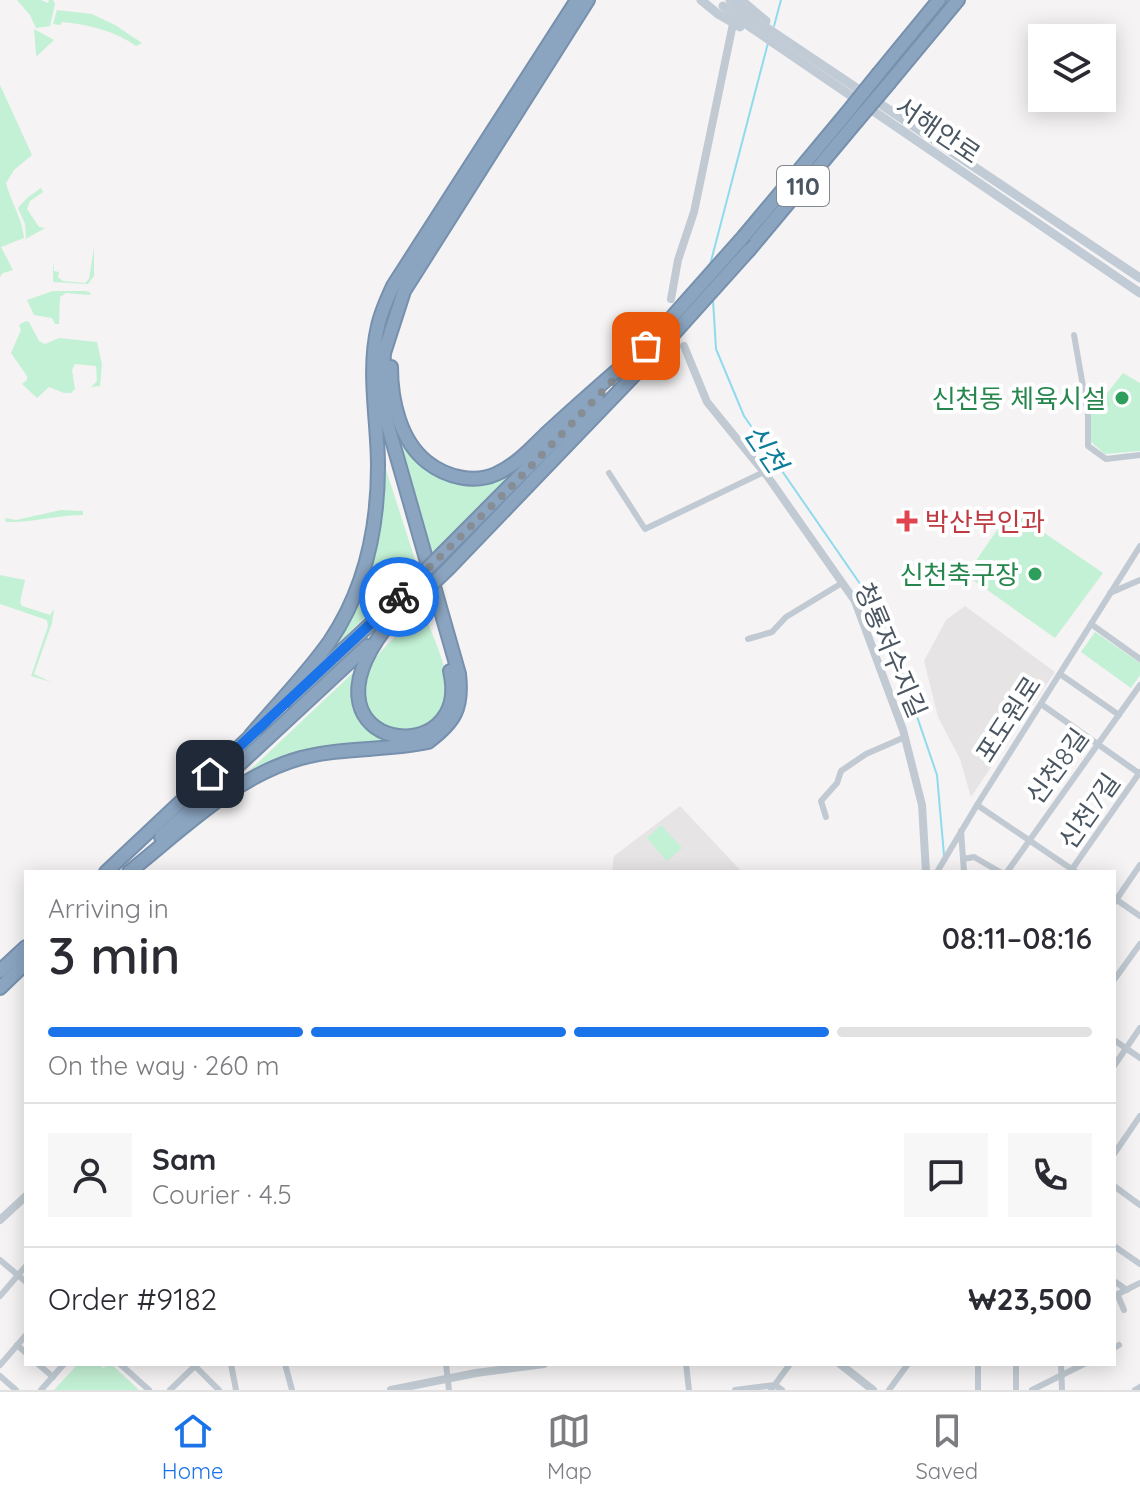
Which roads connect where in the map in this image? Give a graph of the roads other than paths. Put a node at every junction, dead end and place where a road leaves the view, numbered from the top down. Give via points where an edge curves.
1 (577, 0) edge
2 (588, 0) edge
3 (701, 0) edge
4 (939, 0) edge
5 (958, 0) edge
6 (721, 5) edge
7 (744, 12) edge
8 (758, 25) junction
9 (851, 118) junction
10 (1140, 278) edge
11 (1140, 293) edge
12 (671, 299) dead end
13 (390, 329) junction
14 (668, 332) junction
15 (1074, 335) dead end
16 (646, 346) junction
17 (684, 346) dead end
18 (376, 402) junction
19 (1140, 455) edge
20 (764, 472) junction
21 (609, 473) dead end
22 (1140, 546) edge
23 (1140, 580) edge
24 (842, 583) junction
25 (1110, 593) junction
26 (1091, 624) junction
27 (384, 630) junction
28 (748, 639) dead end
29 (1140, 648) edge
30 (1138, 657) edge
31 (1060, 674) junction
32 (1140, 685) edge
33 (1041, 704) junction
34 (1119, 715) junction
35 (251, 735) junction
36 (905, 737) junction
37 (1098, 744) junction
38 (1140, 773) edge
39 (977, 805) junction
40 (826, 817) dead end
41 (959, 833) junction
42 (1029, 840) junction
43 (963, 859) junction
44 (1140, 865) edge
45 (108, 870) edge
46 (128, 870) edge
47 (129, 870) edge
48 (926, 870) edge
49 (938, 870) edge
50 (964, 870) edge
51 (997, 870) edge
52 (1008, 870) edge
53 (1072, 870) edge
54 (1074, 870) edge
55 (1116, 899) edge
56 (1116, 901) edge
57 (1140, 916) edge
58 (1140, 944) edge
59 (24, 949) edge
60 (24, 965) edge
61 (0, 971) edge
62 (1116, 977) edge
63 (0, 988) edge
64 (1140, 1028) edge
65 (1116, 1041) edge
66 (1126, 1048) junction
67 (1140, 1058) edge
68 (1116, 1063) edge
69 (1140, 1116) edge
70 (1116, 1151) edge
71 (1116, 1187) edge
72 (24, 1198) edge
73 (1140, 1204) edge
74 (0, 1220) edge
75 (1116, 1247) edge
76 (0, 1260) edge
77 (1140, 1264) edge
78 (24, 1268) edge
79 (18, 1274) junction
80 (24, 1280) edge
81 (1116, 1282) edge
82 (1140, 1283) edge
83 (1127, 1290) junction
84 (0, 1296) edge
85 (1116, 1296) edge
86 (1124, 1310) dead end
87 (24, 1337) edge
88 (17, 1345) junction
89 (0, 1349) edge
90 (24, 1351) edge
91 (8, 1356) junction
92 (0, 1365) edge
93 (40, 1366) edge
94 (62, 1366) edge
95 (126, 1366) edge
96 (195, 1366) edge
97 (197, 1366) edge
98 (231, 1366) edge
99 (286, 1366) edge
100 (446, 1366) edge
101 (514, 1366) edge
102 (686, 1366) edge
103 (789, 1366) edge
104 (845, 1366) edge
105 (907, 1366) edge
106 (978, 1366) edge
107 (1016, 1366) edge
108 (1061, 1366) edge
109 (1080, 1366) edge
110 (470, 1369) edge
111 (0, 1376) edge
112 (1062, 1376) junction
113 (53, 1377) junction
114 (447, 1379) junction
115 (773, 1387) edge
116 (16, 1390) edge
117 (41, 1390) edge
118 (149, 1390) edge
119 (170, 1390) edge
120 (219, 1390) edge
121 (236, 1390) edge
122 (292, 1390) edge
123 (391, 1390) edge
124 (449, 1390) edge
125 (689, 1390) edge
126 (735, 1390) edge
127 (782, 1390) edge
128 (873, 1390) edge
129 (889, 1390) edge
130 (978, 1390) edge
131 (1016, 1390) edge
132 (1032, 1390) edge
133 (1062, 1390) edge

1 - 18 highway via 393,286 375,339
2 - 13 highway via 404,291
3 - 6 main road
4 - 9 highway, 110, bridge via 879,73
5 - 9 highway, 110, bridge via 890,82
6 - 7 main road, bridge
6 - 7 main road, bridge
7 - 8 main road
7 - 8 main road
7 - 12 street via 730,28
8 - 10 main road, 서해안로
8 - 11 main road, 서해안로 via 782,50
9 - 14 highway, 110, bridge via 745,235
9 - 14 highway, 110, bridge via 749,250
13 - 16 highway via 391,380 407,439 433,467 468,479 495,475 512,465
13 - 47 highway via 382,390 387,422 459,674 458,710 428,742 300,758 251,779
14 - 16 highway, 110
14 - 27 highway, 110, bridge via 449,568
15 - 19 street via 1088,446 1106,459
16 - 35 highway, 110, bridge via 511,487
17 - 20 street, 청룡저수지길 via 707,402
18 - 27 highway via 451,676 445,716 418,736 386,734 371,725 358,701 363,662
18 - 35 highway via 377,516 355,593 330,640
20 - 21 street via 645,529
20 - 24 street, 청룡저수지길
22 - 25 street, 포도원로
23 - 25 street
24 - 28 street via 786,617 772,632
24 - 36 street, 청룡저수지길 via 855,601
25 - 26 street, 포도원로
26 - 30 street
26 - 31 street, 포도원로
27 - 46 highway, 110
29 - 30 street
31 - 33 street, 포도원로
31 - 34 street
32 - 34 street, 신천8길
33 - 37 street
33 - 39 street, 포도원로
34 - 37 street, 신천8길
35 - 45 highway, 110
36 - 40 street via 841,771 821,801
36 - 48 street, 청룡저수지길 via 922,805
37 - 38 street
37 - 42 street, 신천8길
38 - 54 street, 신천7길
39 - 41 street, 포도원로
39 - 42 street
41 - 43 street
41 - 49 street, 포도원로
42 - 52 street, 신천8길
42 - 53 street
43 - 50 street
43 - 51 street via 974,857
44 - 55 street
56 - 57 street
58 - 62 street
59 - 61 highway
60 - 63 highway
64 - 66 street
65 - 66 street
66 - 67 street
66 - 68 street
69 - 70 street
71 - 73 street
72 - 74 street
75 - 77 street
76 - 79 street
78 - 79 street
79 - 80 street
79 - 84 street
81 - 83 street
82 - 83 street
83 - 85 street
85 - 86 street
87 - 88 street
88 - 90 street
88 - 91 street
89 - 91 street
91 - 92 street
93 - 113 street
94 - 113 street
95 - 118 street
96 - 119 street
97 - 120 street
98 - 121 street
99 - 122 street
100 - 114 street
101 - 110 street
102 - 125 street
103 - 115 street
104 - 128 street
105 - 129 street
106 - 130 street
107 - 131 street
108 - 112 street
109 - 112 street
110 - 114 street
111 - 116 street
112 - 132 street
112 - 133 street
113 - 117 street
114 - 123 street
114 - 124 street
115 - 126 street
115 - 127 street

